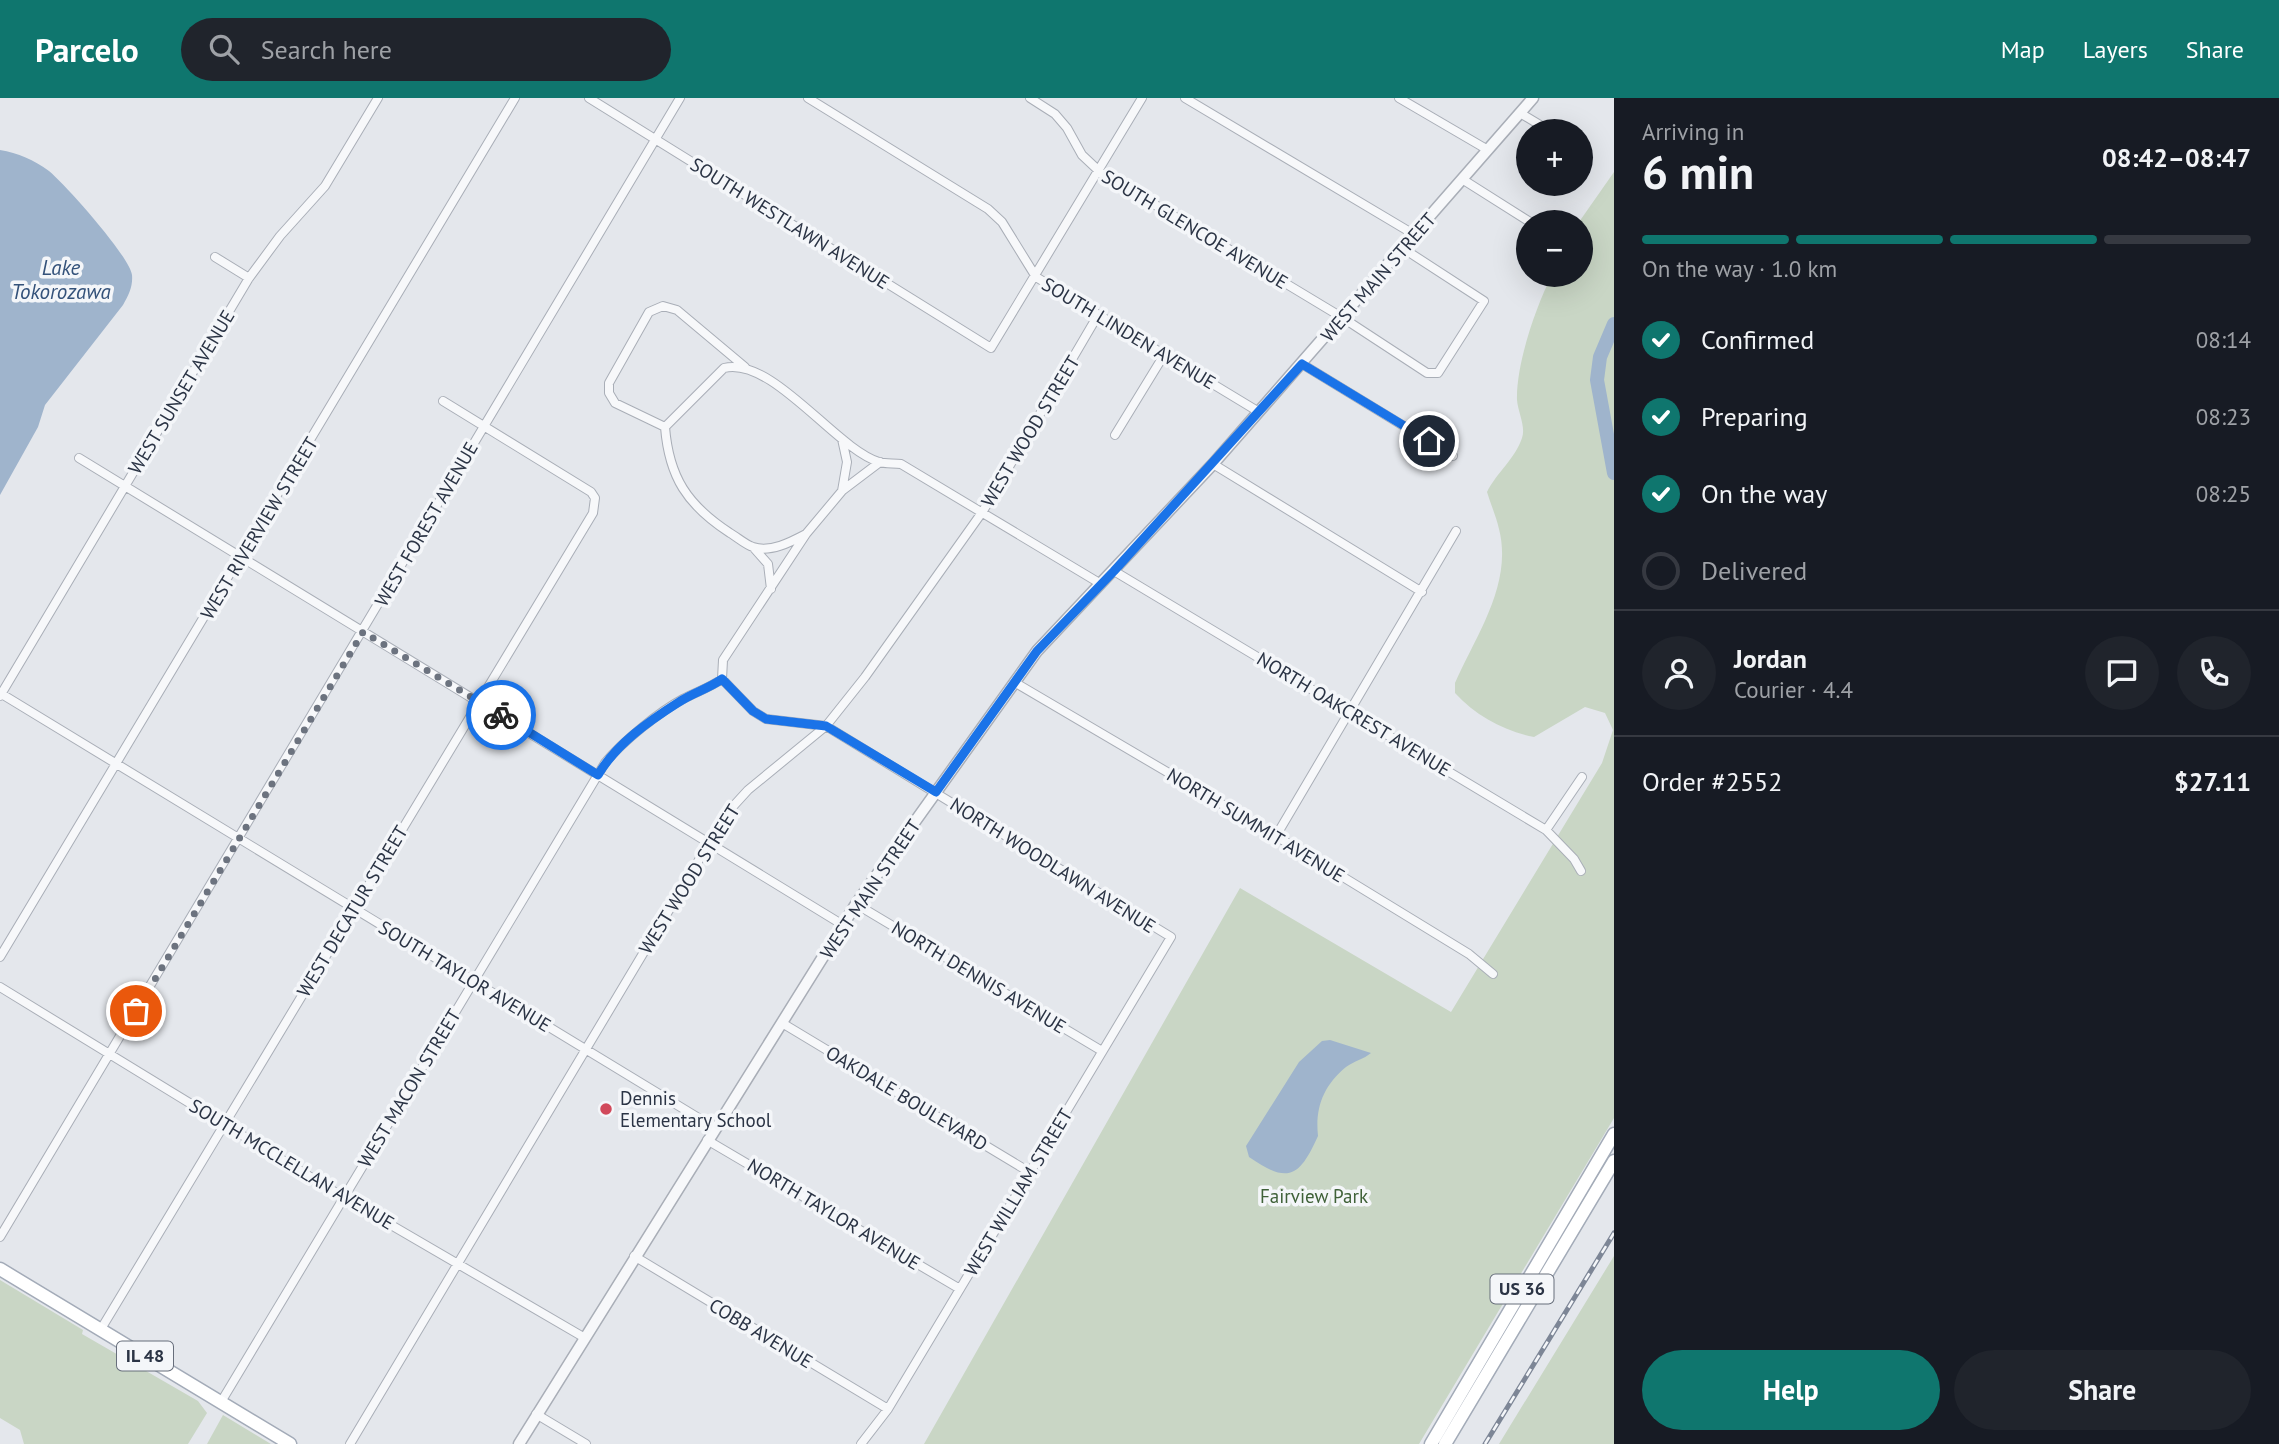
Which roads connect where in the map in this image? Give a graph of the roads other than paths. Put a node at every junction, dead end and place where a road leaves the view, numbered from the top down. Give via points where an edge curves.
1 (378, 98) edge
2 (515, 98) edge
3 (589, 98) edge
4 (680, 98) edge
5 (808, 98) edge
6 (1030, 98) edge
7 (1142, 98) edge
8 (1185, 98) edge
9 (1399, 98) edge
10 (1533, 98) edge
11 (1520, 113) junction
12 (1530, 119) edge
13 (655, 139) junction
14 (1488, 150) junction
15 (1099, 171) junction
16 (1462, 179) junction
17 (1516, 213) edge
18 (1415, 235) junction
19 (1404, 248) junction
20 (215, 257) dead end
21 (1036, 277) junction
22 (249, 278) junction
23 (1098, 316) junction
24 (1343, 318) junction
25 (1164, 355) junction
26 (1302, 364) junction
27 (745, 367) junction
28 (443, 401) dead end
29 (1259, 412) junction
30 (484, 426) junction
31 (665, 427) junction
32 (1115, 435) dead end
33 (842, 439) junction
34 (1453, 456) dead end
35 (79, 458) dead end
36 (880, 462) junction
37 (1213, 464) junction
38 (125, 486) junction
39 (842, 491) junction
40 (983, 511) junction
41 (1456, 531) dead end
42 (806, 534) junction
43 (753, 548) junction
44 (241, 558) junction
45 (1114, 571) junction
46 (1101, 584) junction
47 (771, 589) junction
48 (1422, 592) junction
49 (363, 632) junction
50 (722, 679) junction
51 (1014, 682) junction
52 (0, 695) edge
53 (478, 701) junction
54 (1351, 712) junction
55 (826, 726) junction
56 (118, 764) junction
57 (598, 775) junction
58 (1582, 777) dead end
59 (936, 792) junction
60 (1546, 830) junction
61 (1276, 836) junction
62 (240, 838) junction
63 (709, 843) junction
64 (1581, 872) dead end
65 (856, 904) junction
66 (353, 909) junction
67 (843, 925) junction
68 (1171, 937) joint
69 (0, 957) edge
70 (1493, 974) dead end
71 (474, 982) junction
72 (0, 988) edge
73 (782, 1023) junction
74 (586, 1048) junction
75 (1101, 1051) junction
76 (110, 1055) junction
77 (225, 1123) junction
78 (715, 1128) junction
79 (1614, 1134) edge
80 (707, 1140) junction
81 (1614, 1161) edge
82 (1031, 1173) junction
83 (343, 1197) junction
84 (0, 1237) edge
85 (634, 1256) junction
86 (458, 1264) junction
87 (0, 1269) edge
88 (960, 1289) junction
89 (101, 1329) junction
90 (585, 1338) junction
91 (221, 1402) junction
92 (888, 1409) junction
93 (536, 1415) junction
94 (290, 1444) edge
95 (350, 1444) edge
96 (519, 1444) edge
97 (586, 1444) edge
98 (861, 1444) edge
99 (1431, 1444) edge
100 (1445, 1444) edge

1 - 22 street, WEST SUNSET AVENUE via 325,186
2 - 44 street, WEST RIVERVIEW STREET
3 - 13 street, SOUTH WESTLAWN AVENUE
4 - 13 street, WEST FOREST AVENUE
5 - 21 street, SOUTH LINDEN AVENUE via 988,209 1002,222
6 - 15 street, SOUTH GLENCOE AVENUE via 1055,114 1082,155
7 - 15 street
8 - 18 street
9 - 14 street
10 - 11 street, WEST MAIN STREET
11 - 12 street
11 - 14 street, WEST MAIN STREET
13 - 21 street, SOUTH WESTLAWN AVENUE via 991,348
13 - 30 street, WEST FOREST AVENUE
14 - 16 street, WEST MAIN STREET
15 - 21 street
15 - 24 street, SOUTH GLENCOE AVENUE
16 - 17 street
16 - 18 street, WEST MAIN STREET
18 - 19 street, WEST MAIN STREET
19 - 24 street, WEST MAIN STREET
19 - 24 street, SOUTH GLENCOE AVENUE via 1484,301 1438,373 1427,373
20 - 22 street
21 - 23 street, SOUTH LINDEN AVENUE
22 - 38 street, WEST SUNSET AVENUE
23 - 25 street, SOUTH LINDEN AVENUE
23 - 40 street, WEST WOOD STREET
24 - 26 street, WEST MAIN STREET
25 - 29 street, SOUTH LINDEN AVENUE
25 - 32 street
26 - 29 street, WEST MAIN STREET
26 - 34 street
27 - 31 street via 717,372
27 - 31 street via 677,310 663,306 649,312 611,373 609,393 626,410
27 - 33 street via 803,404
28 - 30 street
29 - 37 street, WEST MAIN STREET
30 - 49 street, WEST FOREST AVENUE
30 - 53 street, WEST DECATUR STREET via 595,498 593,513
31 - 43 street via 669,463 678,484 720,526
33 - 36 street
33 - 39 street via 847,463
35 - 38 street
36 - 39 street
36 - 40 street via 901,464
37 - 45 street, WEST MAIN STREET
37 - 48 street
38 - 44 street
38 - 52 street, WEST SUNSET AVENUE
39 - 42 street
40 - 46 street
40 - 55 street, WEST WOOD STREET
41 - 48 street
42 - 43 street via 774,547
42 - 47 street
43 - 47 street via 768,564
44 - 49 street
44 - 56 street, WEST RIVERVIEW STREET
45 - 46 street, WEST MAIN STREET
45 - 54 street, NORTH OAKCREST AVENUE
46 - 51 street, WEST MAIN STREET via 1060,624
47 - 50 street via 723,660
48 - 54 street
49 - 53 street
49 - 62 street, WEST FOREST AVENUE
50 - 55 street via 766,719
50 - 57 street, WEST MACON STREET via 681,700 616,750
51 - 59 street, WEST MAIN STREET
51 - 61 street, NORTH SUMMIT AVENUE
52 - 56 street, SOUTH TAYLOR AVENUE
53 - 57 street
53 - 66 street, WEST DECATUR STREET
54 - 60 street, NORTH OAKCREST AVENUE
54 - 61 street
55 - 59 street, NORTH WOODLAWN AVENUE
55 - 63 street, WEST WOOD STREET via 736,801
56 - 62 street, SOUTH TAYLOR AVENUE
56 - 69 street, WEST RIVERVIEW STREET
57 - 63 street
57 - 71 street, WEST MACON STREET
58 - 60 street
59 - 65 street, WEST MAIN STREET
59 - 68 street, NORTH WOODLAWN AVENUE
60 - 64 street, NORTH OAKCREST AVENUE
61 - 70 street, NORTH SUMMIT AVENUE via 1469,954
62 - 66 street, SOUTH TAYLOR AVENUE
62 - 76 street, WEST FOREST AVENUE
63 - 67 street
63 - 74 street, WEST WOOD STREET
65 - 67 street, WEST MAIN STREET
65 - 75 street, NORTH DENNIS AVENUE
66 - 71 street, SOUTH TAYLOR AVENUE
66 - 77 street, WEST DECATUR STREET
67 - 73 street, WEST MAIN STREET
68 - 75 street, WEST WILLIAM STREET
71 - 74 street, SOUTH TAYLOR AVENUE
71 - 83 street, WEST MACON STREET
72 - 76 street, SOUTH MCCLELLAN AVENUE
73 - 78 street, WEST MAIN STREET
73 - 82 street, OAKDALE BOULEVARD
74 - 78 street, SOUTH TAYLOR AVENUE
74 - 86 street, WEST WOOD STREET
75 - 82 street, WEST WILLIAM STREET
76 - 77 street, SOUTH MCCLELLAN AVENUE
76 - 84 street, WEST FOREST AVENUE
77 - 83 street, SOUTH MCCLELLAN AVENUE
77 - 89 street, WEST DECATUR STREET
78 - 80 street, WEST MAIN STREET
79 - 99 main road, US 36
80 - 85 street, WEST MAIN STREET
80 - 88 street, NORTH TAYLOR AVENUE
81 - 100 main road, US 36
82 - 88 street, WEST WILLIAM STREET
83 - 86 street, SOUTH MCCLELLAN AVENUE
83 - 91 street, WEST MACON STREET
85 - 90 street, WEST MAIN STREET
85 - 92 street, COBB AVENUE
86 - 90 street, SOUTH MCCLELLAN AVENUE
86 - 95 street, WEST WOOD STREET
87 - 89 main road, IL 48
88 - 92 street, WEST WILLIAM STREET
89 - 91 main road, IL 48
90 - 93 street, WEST MAIN STREET
91 - 94 main road, IL 48
92 - 98 street, WEST WILLIAM STREET
93 - 96 street, WEST MAIN STREET
93 - 97 street

